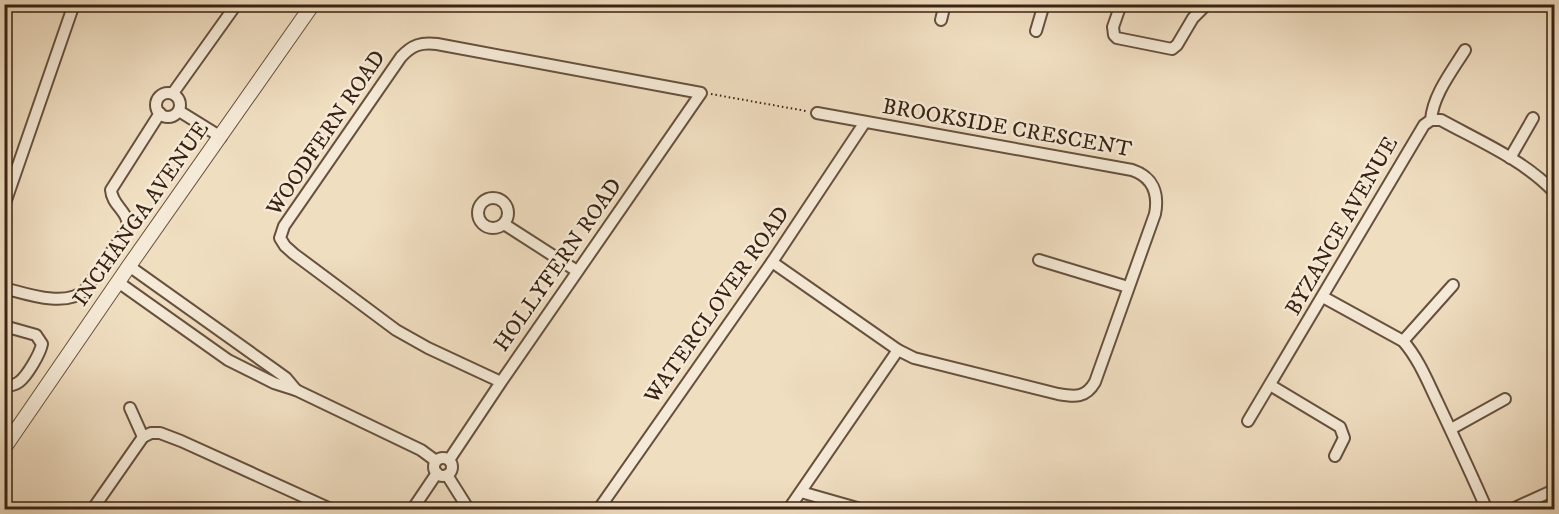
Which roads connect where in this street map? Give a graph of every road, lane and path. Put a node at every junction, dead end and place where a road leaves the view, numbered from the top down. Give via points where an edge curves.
1 (74, 4) edge
2 (235, 4) edge
3 (313, 4) edge
4 (945, 4) edge
5 (1044, 4) edge
6 (1121, 4) edge
7 (1207, 4) edge
8 (940, 20) dead end
9 (1036, 31) dead end
10 (1465, 50) dead end
11 (173, 93) junction
12 (701, 93) junction
13 (178, 111) junction
14 (160, 113) junction
15 (817, 113) joint
16 (1533, 118) dead end
17 (1431, 120) junction
18 (865, 122) junction
19 (221, 137) junction
20 (1510, 158) junction
21 (1554, 192) edge
22 (4, 206) edge
23 (504, 224) dead end
24 (1039, 260) dead end
25 (772, 262) junction
26 (129, 266) junction
27 (577, 271) junction
28 (118, 282) junction
29 (1453, 285) dead end
30 (1128, 287) junction
31 (4, 288) edge
32 (171, 297) junction
33 (1323, 297) junction
34 (160, 312) junction
35 (4, 326) edge
36 (1403, 341) junction
37 (239, 344) junction
38 (898, 350) junction
39 (228, 360) junction
40 (501, 382) junction
41 (1270, 385) junction
42 (4, 386) edge
43 (296, 390) junction
44 (1505, 399) dead end
45 (130, 408) dead end
46 (1248, 421) dead end
47 (1451, 429) junction
48 (143, 436) junction
49 (4, 448) edge
50 (1335, 456) dead end
51 (449, 460) junction
52 (436, 461) junction
53 (442, 474) junction
54 (1554, 490) edge
55 (801, 492) junction
56 (92, 510) edge
57 (333, 510) edge
58 (412, 510) edge
59 (469, 510) edge
60 (598, 510) edge
61 (788, 510) edge
62 (864, 510) edge
63 (1487, 510) edge
64 (1510, 510) edge

1 - 22 street
2 - 11 street
3 - 19 street, INCHANGA AVENUE
4 - 8 street
5 - 9 street
6 - 7 street via 1113,27 1117,38 1172,49 1192,18
10 - 17 street, BYZANCE AVENUE via 1438,96
11 - 13 street via 180,103
11 - 14 street via 157,100
12 - 15 path
12 - 27 street, HOLLYFERN ROAD
12 - 40 street, WOODFERN ROAD via 420,44 401,57 284,226 280,238 285,246 396,330
13 - 14 street via 168,117
13 - 19 street
14 - 31 street via 111,190 112,198 127,217 128,228 85,290 66,299
15 - 18 street, BROOKSIDE CRESCENT
16 - 20 street
17 - 20 street via 1441,120
17 - 33 street, BYZANCE AVENUE via 1424,125
18 - 25 street, WATERCLOVER ROAD
18 - 30 street, BROOKSIDE CRESCENT via 1142,174 1155,189 1156,206
19 - 26 street, INCHANGA AVENUE
20 - 21 street
23 - 27 street
24 - 30 street
25 - 38 street, BROOKSIDE CRESCENT
25 - 60 street, WATERCLOVER ROAD
26 - 28 street, INCHANGA AVENUE
26 - 32 street
27 - 40 street, HOLLYFERN ROAD
28 - 34 street
28 - 49 street, INCHANGA AVENUE
29 - 36 street
30 - 38 street, BROOKSIDE CRESCENT via 1095,382 1080,396 923,362
32 - 34 street
32 - 37 street
33 - 36 street
33 - 41 street, BYZANCE AVENUE
34 - 39 street
35 - 42 street via 36,335 42,344 22,379
36 - 47 street
37 - 39 street
37 - 43 street via 286,378
38 - 55 street
39 - 43 street
40 - 51 street, HOLLYFERN ROAD
41 - 46 street, BYZANCE AVENUE
41 - 50 street via 1340,427 1344,438
43 - 52 street via 421,450
44 - 47 street
45 - 48 street
47 - 63 street
48 - 56 street
48 - 57 street via 164,434
51 - 52 street
51 - 53 street via 452,466
52 - 53 street via 434,468
53 - 58 street
53 - 59 street
54 - 64 street
55 - 61 street
55 - 62 street

